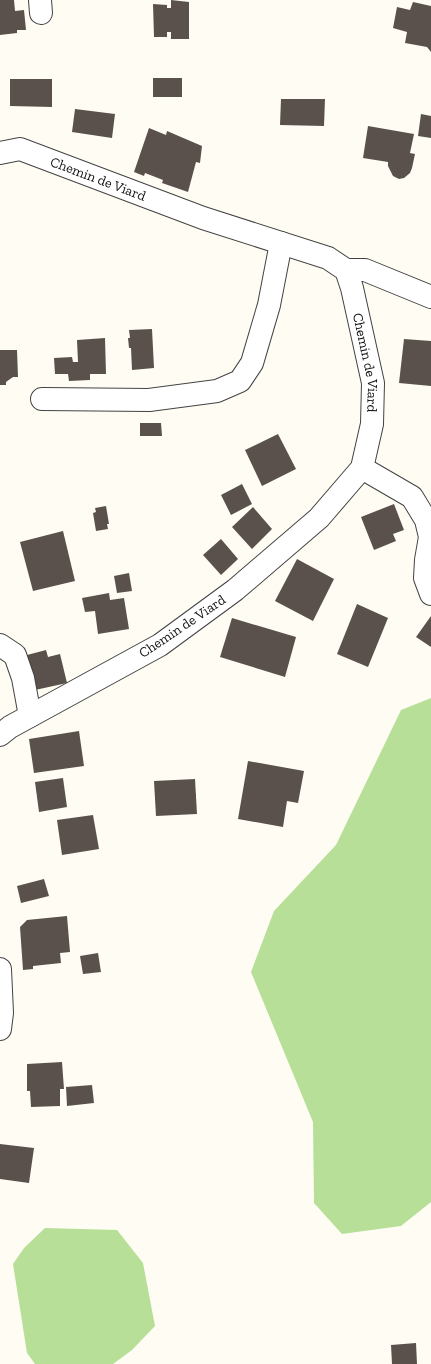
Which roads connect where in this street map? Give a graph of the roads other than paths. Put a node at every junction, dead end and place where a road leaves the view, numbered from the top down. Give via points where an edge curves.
1 (0, 153) edge
2 (281, 243) junction
3 (346, 270) junction
4 (431, 297) edge
5 (42, 399) dead end
6 (362, 468) junction
7 (431, 594) edge
8 (0, 645) edge
9 (30, 716) junction
10 (0, 735) edge
11 (0, 969) edge
12 (0, 1029) edge

1 - 2 street, Chemin de Viard via 20,149 203,218
2 - 3 street, Chemin de Viard via 328,258
2 - 5 street via 269,306 252,363 240,381 217,391 149,400
3 - 4 street via 365,270
3 - 6 street, Chemin de Viard via 373,383 372,424
6 - 7 street via 412,497 426,520 430,538 425,578
6 - 9 street, Chemin de Viard via 319,518 235,590 160,645
8 - 9 street via 15,655 23,678
9 - 10 street, Chemin de Viard
11 - 12 street

